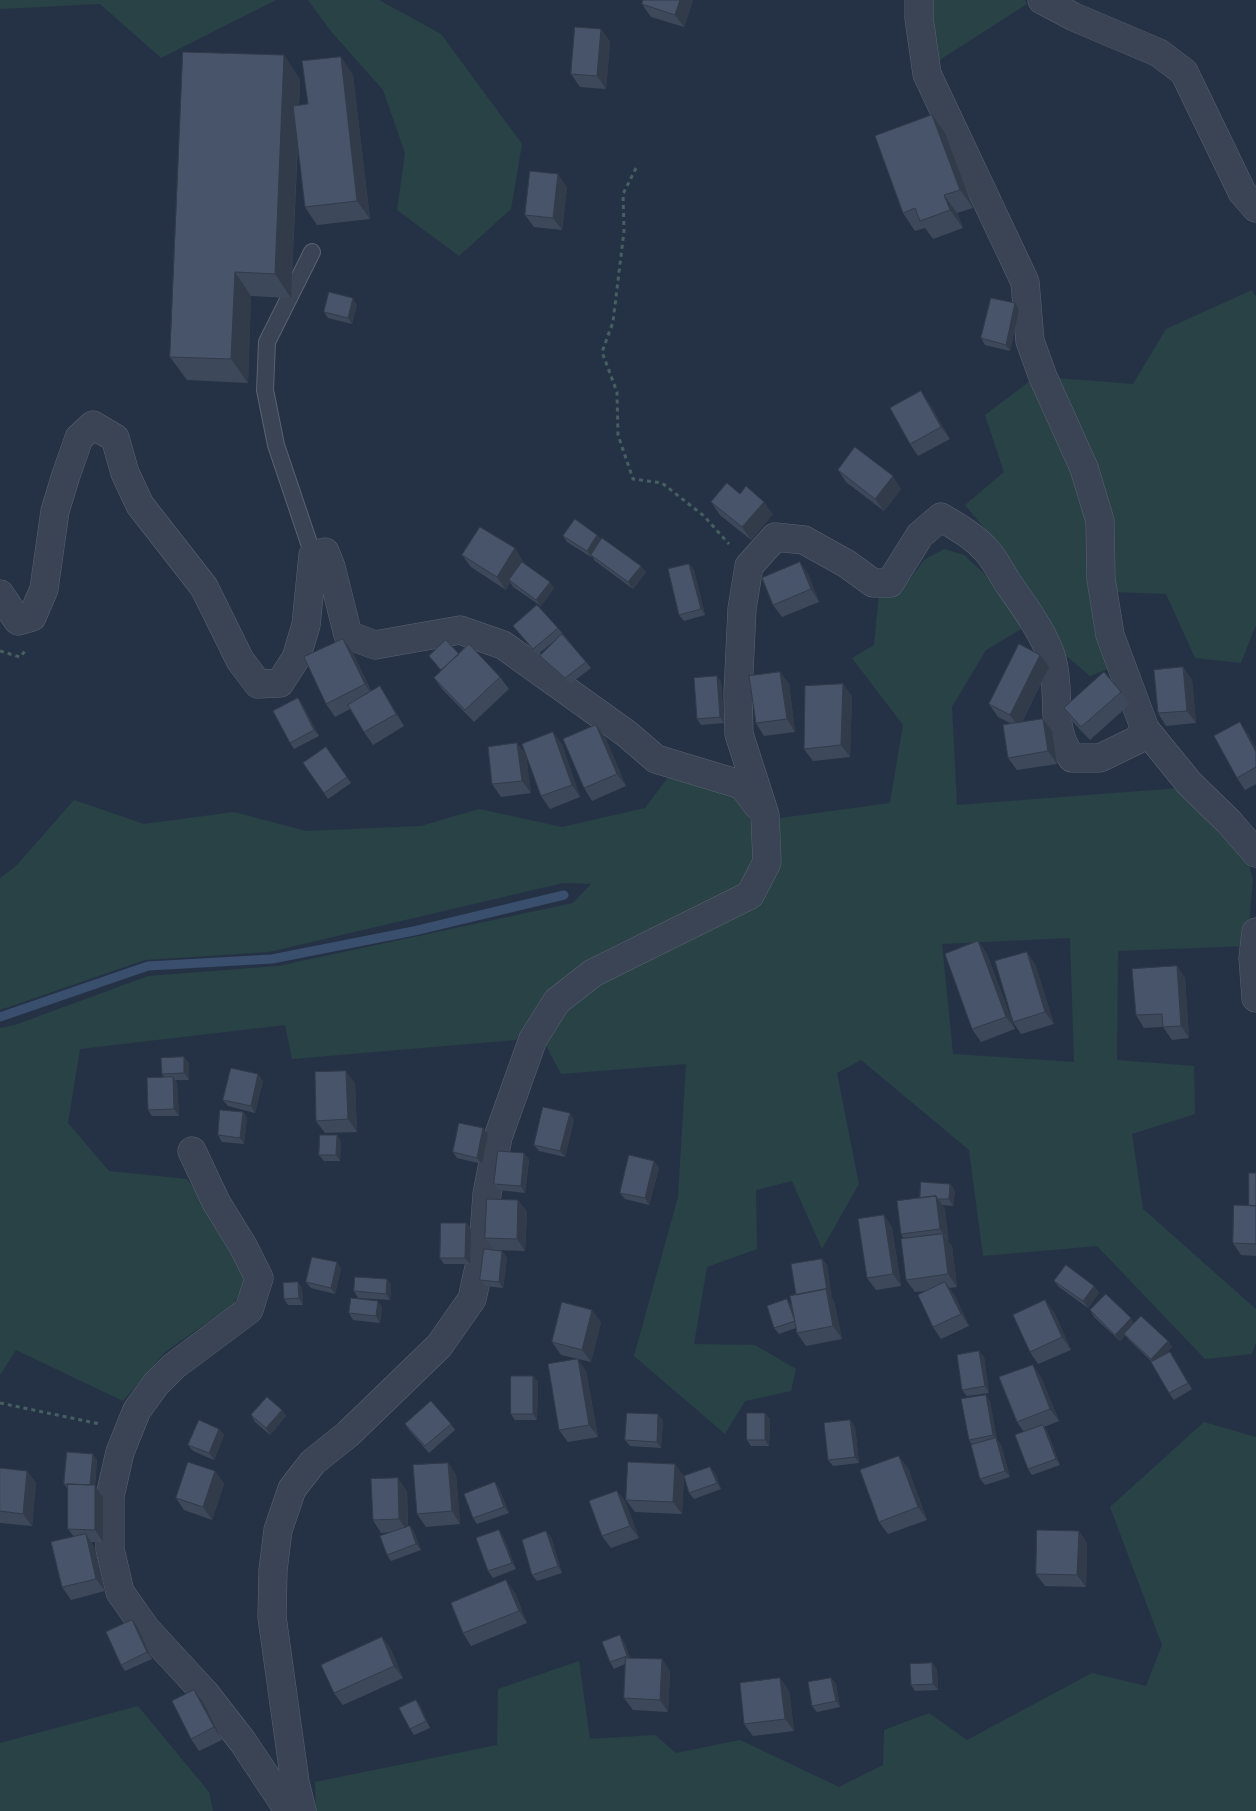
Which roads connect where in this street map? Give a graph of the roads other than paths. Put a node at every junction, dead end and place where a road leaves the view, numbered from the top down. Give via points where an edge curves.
1 (919, 0) edge
2 (1042, 0) edge
3 (1256, 208) edge
4 (312, 252) dead end
5 (313, 555) junction
6 (0, 594) edge
7 (1145, 729) junction
8 (765, 815) junction
9 (1256, 854) edge
10 (1256, 932) edge
11 (1256, 998) edge
12 (192, 1151) dead end
13 (289, 1811) edge
14 (302, 1811) edge

1 - 7 street via 927,74 1025,282 1030,341 1084,468 1100,521 1101,579 1110,635
2 - 3 street via 1159,53 1184,72 1242,192
4 - 5 lane via 267,342 265,390 276,445
5 - 6 street via 306,625 296,658 280,683 258,684 240,660 204,587 140,505 125,473 115,438 93,425 79,438 66,475 55,511 44,589 32,617 18,621
5 - 8 street via 325,552 348,636 375,645 460,630 503,645 627,734 656,759 742,786
7 - 8 street via 1137,740 1100,758 1072,758 1061,744 1052,658 1032,618 989,552 941,517 920,535 890,583 873,583 804,540 775,537 749,566 742,609 738,693 739,734
7 - 9 street via 1189,783
8 - 14 street via 768,862 750,895 593,973 557,1001 533,1039 498,1137 487,1194 484,1249 472,1298 439,1346 354,1428 313,1462 292,1489 278,1530 272,1618
10 - 11 street via 1253,958
12 - 13 street via 216,1202 259,1278 249,1310 168,1372 136,1410 120,1452 110,1496 110,1549 120,1592 146,1629 205,1693 243,1742

